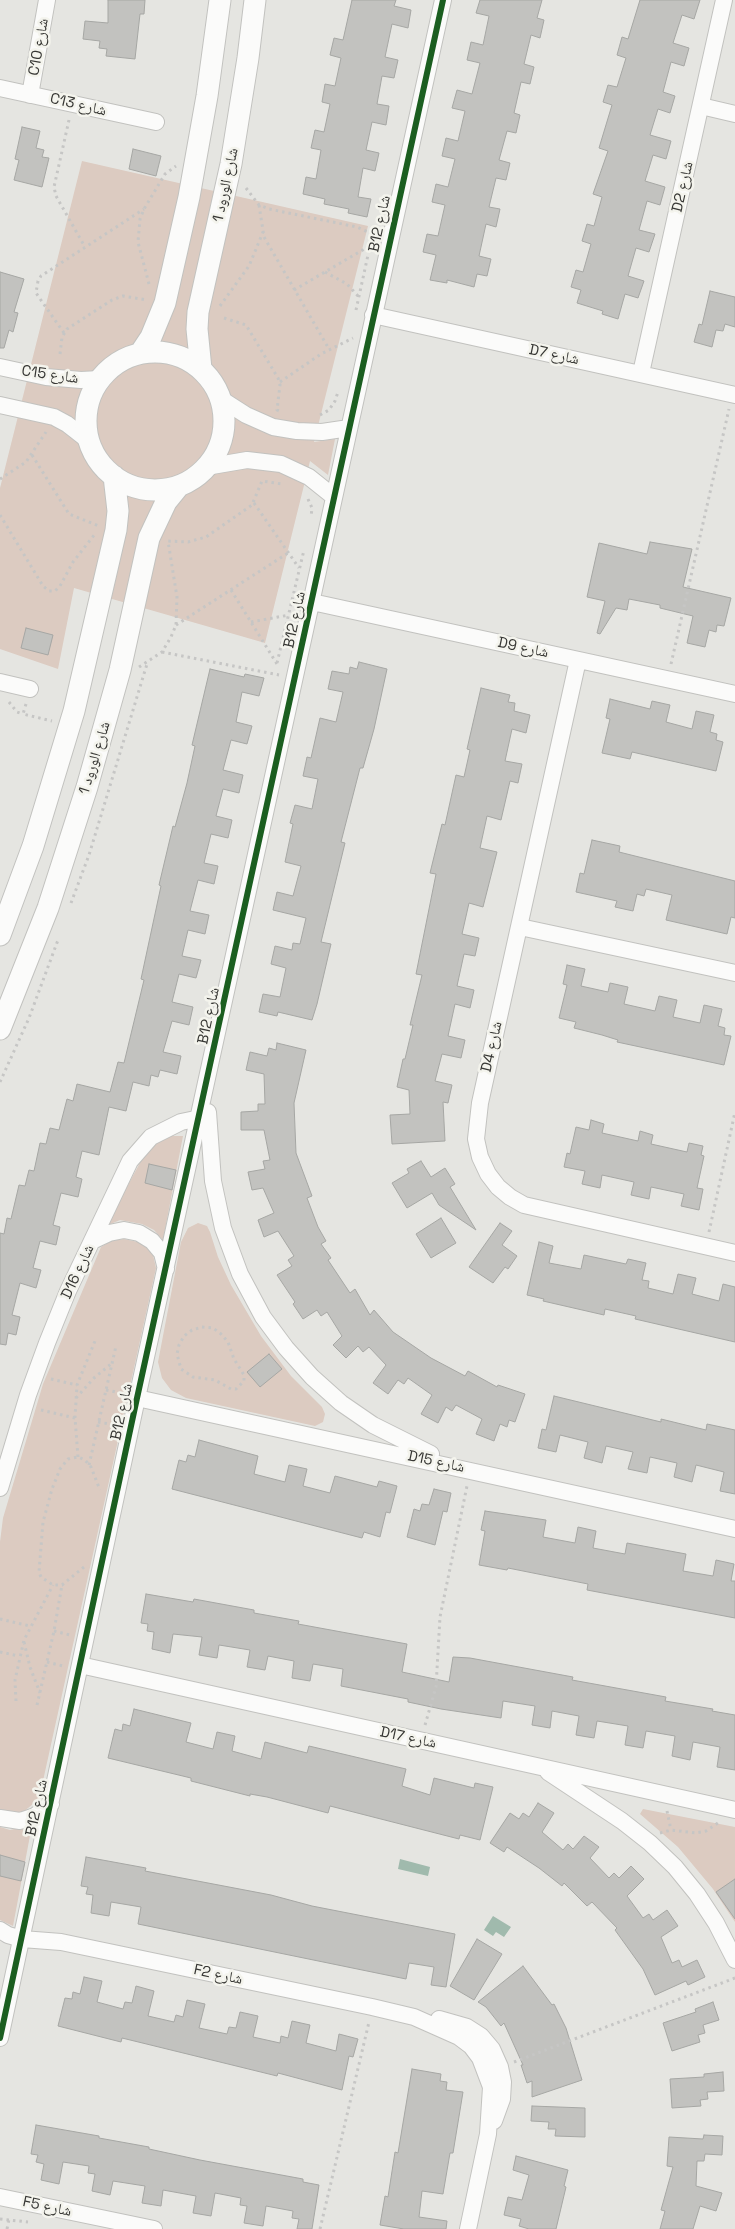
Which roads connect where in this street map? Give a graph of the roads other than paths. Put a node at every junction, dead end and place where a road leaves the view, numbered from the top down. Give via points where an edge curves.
1 (47, 0) edge
2 (220, 0) edge
3 (254, 0) edge
4 (443, 0) edge
5 (724, 0) edge
6 (0, 88) edge
7 (30, 94) junction
8 (701, 106) junction
9 (735, 114) edge
10 (156, 122) dead end
11 (372, 324) junction
12 (141, 352) junction
13 (0, 367) edge
14 (201, 369) junction
15 (641, 373) junction
16 (100, 379) junction
17 (734, 395) edge
18 (221, 399) junction
19 (0, 405) edge
20 (349, 428) junction
21 (90, 442) junction
22 (206, 467) junction
23 (114, 476) junction
24 (179, 486) junction
25 (334, 497) junction
26 (312, 602) junction
27 (578, 660) junction
28 (30, 689) road end
29 (2, 690) edge
30 (735, 694) edge
31 (520, 926) junction
32 (0, 935) edge
33 (735, 974) edge
34 (0, 1029) edge
35 (208, 1079) junction
36 (200, 1118) junction
37 (92, 1242) junction
38 (735, 1254) edge
39 (166, 1271) junction
40 (131, 1396) junction
41 (3, 1469) edge
42 (465, 1469) junction
43 (0, 1488) edge
44 (735, 1529) edge
45 (73, 1666) junction
46 (540, 1767) junction
47 (51, 1804) junction
48 (734, 1810) edge
49 (0, 1818) edge
50 (0, 1930) edge
51 (22, 1939) junction
52 (735, 1960) edge
53 (414, 2017) junction
54 (0, 2038) edge
55 (488, 2134) junction
56 (0, 2197) edge
57 (154, 2229) edge
58 (468, 2229) edge

1 - 7 street, C10 شارع
2 - 12 street via 207,96 165,303
3 - 14 street, شارع الورود 1 via 231,164 198,312
4 - 11 street, B12 شارع
5 - 8 street, D2 شارع
6 - 7 street, C13 شارع
7 - 10 street, C13 شارع
8 - 9 street
8 - 15 street, D2 شارع
11 - 15 street, D7 شارع
11 - 20 street, B12 شارع
12 - 14 street, شارع الورود 1 via 163,352 183,357
12 - 16 street, شارع الورود 1 via 112,367
13 - 16 street, C15 شارع via 46,377
14 - 18 street, شارع الورود 1
15 - 17 street, D7 شارع
16 - 21 street, شارع الورود 1 via 87,409
18 - 20 street via 273,427 322,432
18 - 22 street, شارع الورود 1 via 223,435 217,452
19 - 21 street via 54,417
20 - 25 street, B12 شارع
21 - 23 street, شارع الورود 1 via 99,461
22 - 24 street, شارع الورود 1
22 - 25 street via 247,460 281,464 309,477
23 - 24 street, شارع الورود 1 via 134,487 156,490
23 - 32 street via 118,512 116,530 74,711 41,821
24 - 34 street, شارع الورود 1 via 166,502 149,538 120,670 94,764 48,908
25 - 26 street, B12 شارع
26 - 27 street, D9 شارع
26 - 35 street, B12 شارع
27 - 30 street, D9 شارع
27 - 31 street, D4 شارع
28 - 29 street
31 - 33 street
31 - 38 street, D4 شارع via 477,1121 476,1139 488,1174 498,1187 524,1205
35 - 36 street, B12 شارع
35 - 42 street via 208,1132 223,1228 240,1274 263,1317 312,1377 341,1403 373,1425
36 - 37 street, D16 شارع via 166,1128 139,1148
36 - 39 street, B12 شارع
37 - 39 street via 124,1230 139,1233 162,1253
37 - 41 street, D16 شارع via 47,1343
39 - 40 street, B12 شارع
40 - 42 street, D15 شارع
40 - 45 street, B12 شارع
41 - 43 street, D16 شارع
42 - 44 street, D15 شارع
45 - 46 street, D17 شارع
45 - 47 street, B12 شارع
46 - 48 street, D17 شارع
46 - 52 street via 650,1842 697,1894
47 - 49 street via 35,1816 20,1821
47 - 51 street, B12 شارع
50 - 51 street, F2 شارع via 8,1936
51 - 53 street, F2 شارع via 61,1942
51 - 54 street, B12 شارع
53 - 55 street, F2 شارع via 459,2036 480,2058 490,2087
53 - 55 street, F2 شارع via 451,2021 467,2027 492,2049 503,2082 502,2099
55 - 58 street, F2 شارع
56 - 57 street, F5 شارع

